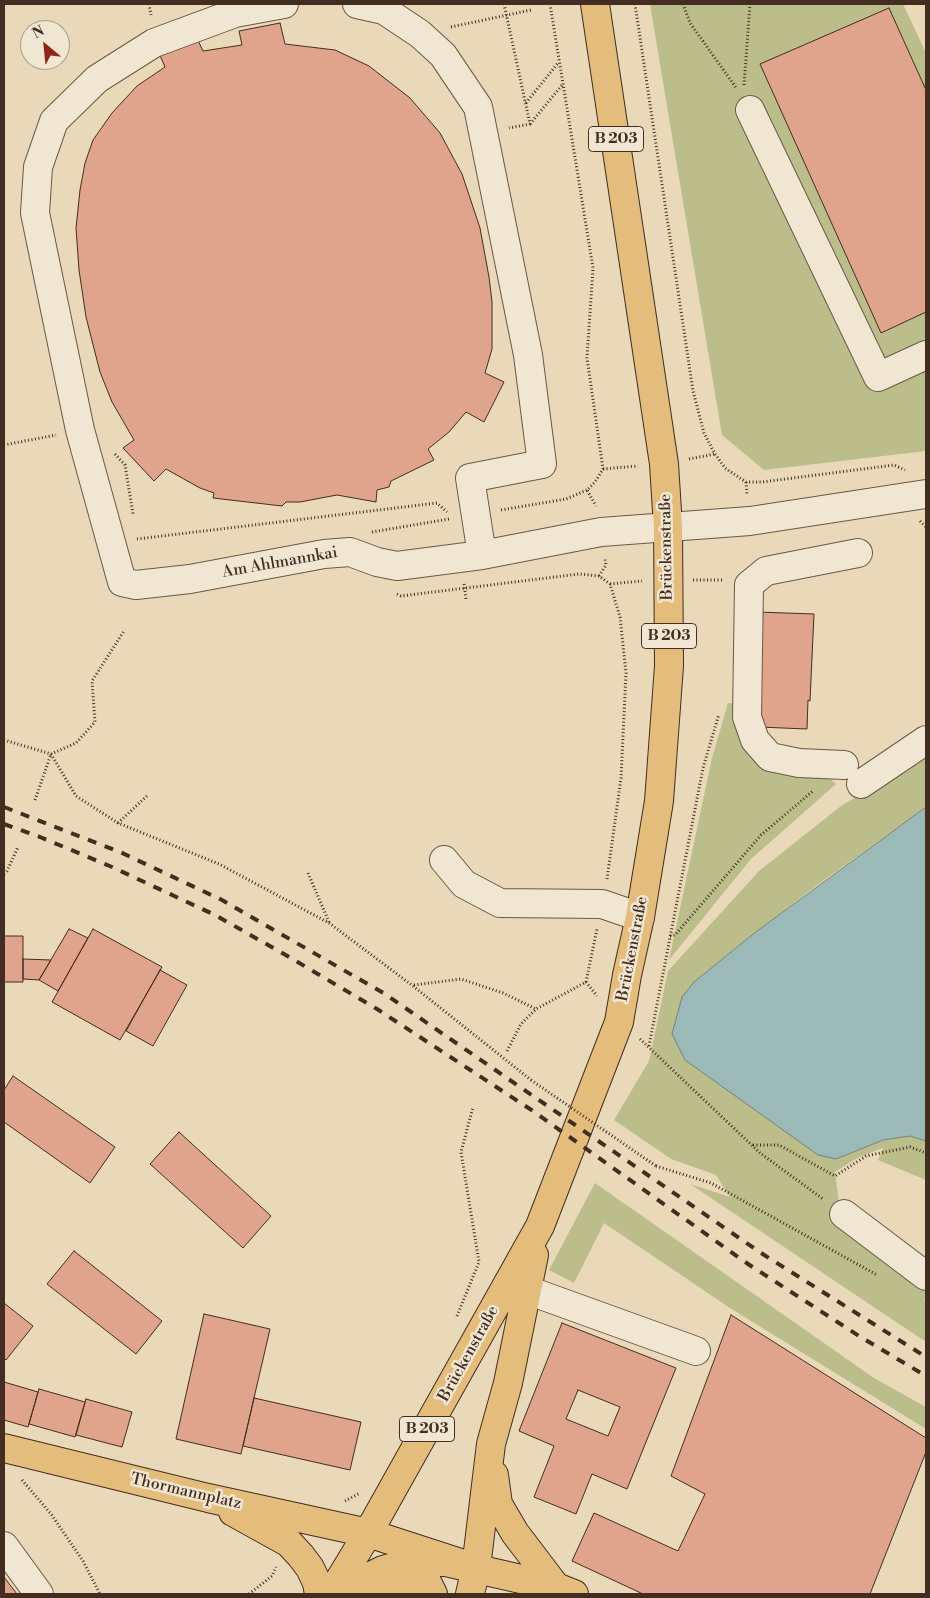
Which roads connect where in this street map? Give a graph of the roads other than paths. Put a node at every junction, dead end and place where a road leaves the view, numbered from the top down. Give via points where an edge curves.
1 (284, 4) edge
2 (357, 4) edge
3 (595, 4) edge
4 (744, 97) road end
5 (926, 358) edge
6 (926, 494) edge
7 (668, 527) junction
8 (858, 553) dead end
9 (482, 555) junction
10 (926, 740) edge
11 (444, 860) dead end
12 (640, 917) junction
13 (844, 1214) road end
14 (540, 1226) junction
15 (926, 1276) edge
16 (527, 1290) junction
17 (696, 1351) dead end
18 (491, 1444) junction
19 (4, 1448) edge
20 (208, 1498) junction
21 (374, 1535) junction
22 (4, 1546) edge
23 (412, 1562) junction
24 (473, 1581) edge
25 (350, 1589) edge
26 (565, 1591) edge
27 (39, 1594) edge
28 (319, 1594) edge
29 (330, 1594) edge
30 (412, 1594) edge
31 (432, 1594) edge

1 - 9 street, Am Ahlmannkai via 235,13 154,43 97,79 54,121 38,167 35,213 80,430 122,582 136,585 190,579 350,552 396,566
2 - 9 street via 384,10 420,34 443,55 478,107 528,355 542,464 470,478
3 - 7 main road, Brückenstraße / B 203 via 664,464
4 - 5 street via 878,377
6 - 7 street, Am Ahlmannkai via 750,521
7 - 9 street, Am Ahlmannkai via 601,532
7 - 12 main road, Brückenstraße / B 203 via 669,666 659,801
8 - 10 street via 766,571 749,585 746,717 754,740 770,757 852,774
11 - 12 street via 464,884 500,903 602,904
12 - 14 main road, Brückenstraße / B 203 via 619,1022
13 - 15 street
14 - 16 main road, Brückenstraße / B 203
14 - 21 main road, Brückenstraße / B 203
16 - 17 street
16 - 18 main road, Brückenstraße / B 203 via 508,1383
18 - 24 main road, Brückenstraße / B 203
18 - 26 main road via 498,1504 515,1533
19 - 20 main road, Thormannplatz
20 - 21 main road, Thormannplatz
20 - 28 main road via 289,1542 310,1568
21 - 23 main road via 394,1544
21 - 24 main road, Thormannplatz
21 - 29 main road, B 203
22 - 27 street
23 - 24 main road via 446,1562
23 - 25 main road via 383,1570
23 - 31 main road
24 - 26 main road
25 - 30 main road via 396,1588

